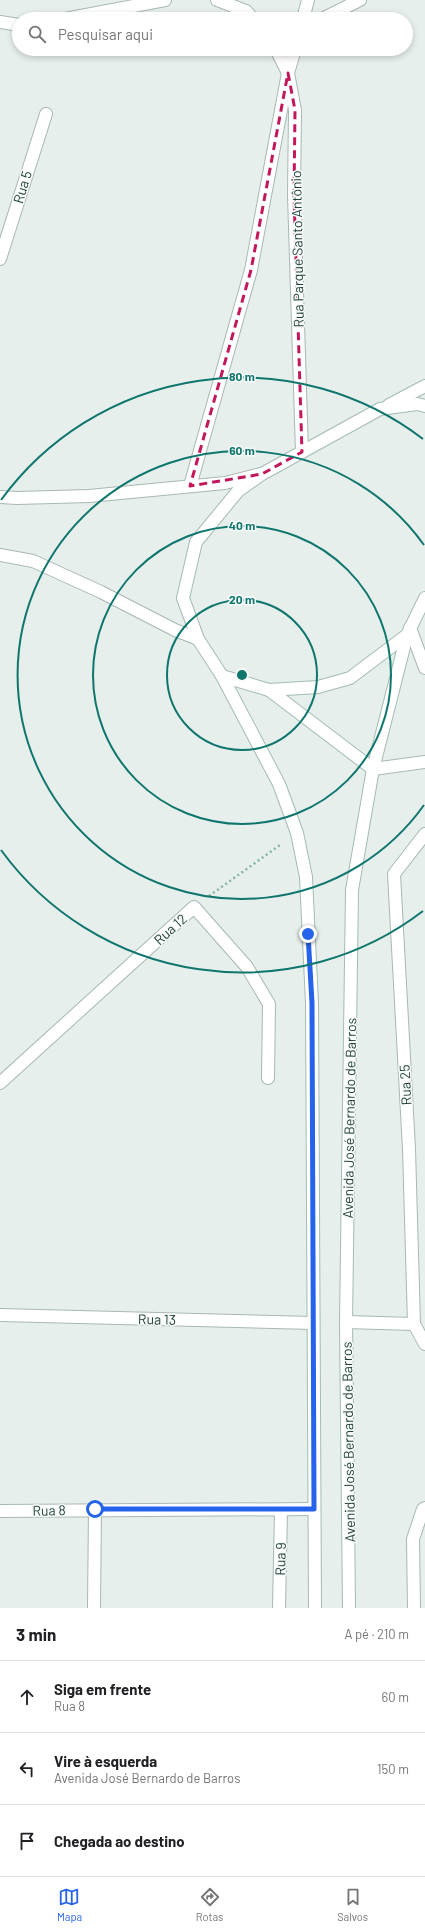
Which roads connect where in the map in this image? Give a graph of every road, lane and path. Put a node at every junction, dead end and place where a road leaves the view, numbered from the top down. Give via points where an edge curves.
1 (165, 0) edge
2 (217, 0) edge
3 (308, 0) edge
4 (360, 0) edge
5 (102, 12) edge
6 (247, 12) edge
7 (305, 12) edge
8 (336, 12) edge
9 (0, 22) edge
10 (12, 24) edge
11 (280, 56) edge
12 (293, 56) edge
13 (288, 73) junction
14 (46, 114) dead end
15 (0, 259) edge
16 (425, 386) edge
17 (425, 406) edge
18 (380, 409) junction
19 (302, 452) junction
20 (262, 474) junction
21 (190, 486) junction
22 (0, 497) edge
23 (0, 555) edge
24 (425, 598) edge
25 (409, 631) junction
26 (198, 638) junction
27 (425, 668) edge
28 (222, 676) junction
29 (269, 690) junction
30 (425, 762) edge
31 (373, 768) junction
32 (297, 833) junction
33 (425, 834) edge
34 (194, 907) junction
35 (268, 1078) dead end
36 (0, 1083) edge
37 (0, 1315) edge
38 (346, 1322) junction
39 (313, 1323) junction
40 (414, 1324) junction
41 (425, 1344) edge
42 (425, 1508) edge
43 (95, 1509) junction
44 (314, 1509) junction
45 (281, 1510) junction
46 (0, 1511) edge
47 (94, 1608) edge
48 (279, 1608) edge
49 (315, 1608) edge
50 (349, 1608) edge
51 (414, 1608) edge

1 - 5 street
2 - 6 street
3 - 7 street
4 - 8 street
9 - 10 street
11 - 13 street, Rua Parque Santo Antônio
12 - 13 street
13 - 19 street, Rua Parque Santo Antônio via 295,110 294,195
13 - 21 street via 251,270
14 - 15 street, Rua 5
16 - 18 street
17 - 18 street via 417,404
18 - 19 street
19 - 20 street
20 - 21 street via 226,483
20 - 26 street via 238,491 196,542 183,598
21 - 22 street via 89,496
23 - 26 street via 33,561 175,630
24 - 25 street
25 - 27 street
25 - 29 street via 350,678 318,687
25 - 31 street, Avenida José Bernardo de Barros
26 - 28 street
28 - 29 street
28 - 32 street via 279,784
29 - 31 street
30 - 31 street
31 - 38 street, Avenida José Bernardo de Barros via 352,890
32 - 34 path
32 - 39 street via 306,877 312,1003
33 - 40 street, Rua 25 via 394,874 409,1148
34 - 35 street, Rua 12 via 247,967 269,1004
34 - 36 street, Rua 12
37 - 39 street, Rua 13
38 - 40 street
38 - 50 street, Avenida José Bernardo de Barros
39 - 44 street
40 - 41 street, Rua 25
42 - 51 street via 413,1539
43 - 45 street, Rua 8
43 - 46 street, Rua 8
43 - 47 street
44 - 45 street, Rua 8
44 - 49 street
45 - 48 street, Rua 9

